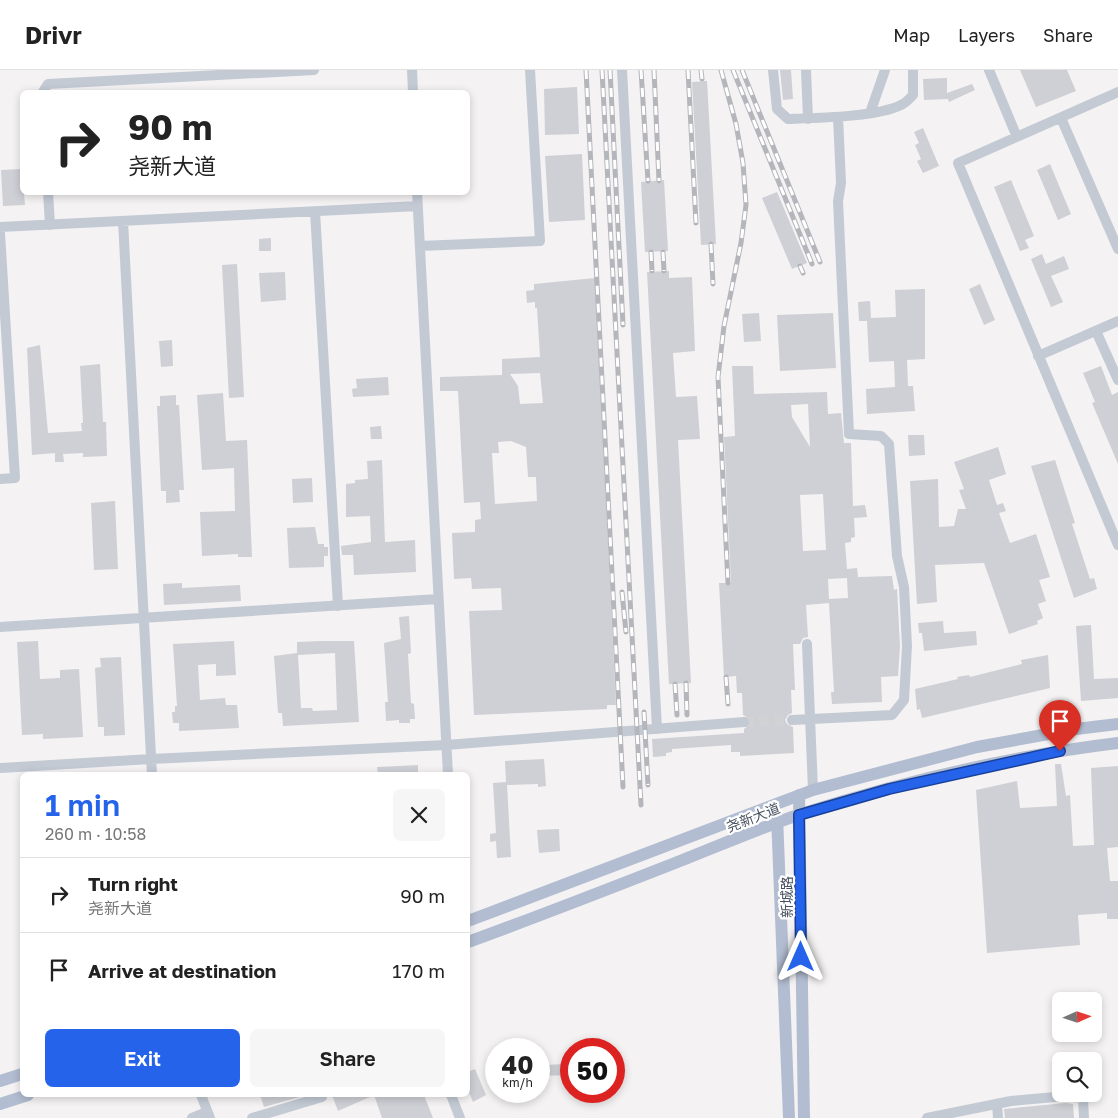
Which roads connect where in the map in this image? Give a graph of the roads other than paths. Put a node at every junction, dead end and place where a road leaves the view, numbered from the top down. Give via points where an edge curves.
1 (314, 70) edge
2 (412, 70) edge
3 (530, 70) edge
4 (622, 70) edge
5 (773, 70) edge
6 (806, 70) edge
7 (885, 70) edge
8 (913, 70) edge
9 (989, 70) edge
10 (44, 90) edge
11 (413, 90) edge
12 (1118, 92) edge
13 (870, 113) junction
14 (838, 117) junction
15 (1061, 118) junction
16 (808, 119) junction
17 (1017, 137) junction
18 (48, 195) edge
19 (417, 195) edge
20 (418, 206) junction
21 (315, 211) junction
22 (123, 221) junction
23 (50, 224) junction
24 (0, 227) edge
25 (0, 232) edge
26 (420, 246) junction
27 (1118, 249) edge
28 (1118, 321) edge
29 (1096, 331) junction
30 (1038, 356) junction
31 (1118, 380) edge
32 (0, 479) edge
33 (1118, 545) edge
34 (438, 599) junction
35 (338, 606) junction
36 (144, 618) junction
37 (0, 626) edge
38 (807, 644) dead end
39 (810, 719) junction
40 (792, 720) tunnel mouth
41 (744, 722) tunnel mouth
42 (1118, 724) edge
43 (657, 729) junction
44 (1118, 743) edge
45 (446, 744) junction
46 (151, 758) junction
47 (0, 768) edge
48 (152, 772) edge
49 (448, 772) edge
50 (813, 790) junction
51 (799, 795) junction
52 (776, 804) junction
53 (799, 815) junction
54 (777, 822) junction
55 (470, 920) edge
56 (470, 941) edge
57 (20, 1075) edge
58 (0, 1081) edge
59 (22, 1097) edge
60 (202, 1097) edge
61 (322, 1097) edge
62 (451, 1097) edge
63 (0, 1104) edge
64 (997, 1104) junction
65 (209, 1115) edge
66 (192, 1118) edge
67 (252, 1118) edge
68 (460, 1118) edge
69 (788, 1118) edge
70 (804, 1118) edge
71 (927, 1118) edge
72 (998, 1118) edge
73 (1084, 1118) edge

1 - 10 lane via 48,84
2 - 11 lane
3 - 26 lane via 540,241
4 - 43 lane
5 - 16 lane via 777,109 788,119
6 - 16 lane
7 - 13 lane
8 - 13 lane via 913,95 902,105
9 - 17 lane
12 - 15 lane
13 - 14 lane
14 - 16 lane
14 - 39 lane via 842,183 838,201 849,434 881,436 889,444 907,646 904,700 892,715
15 - 17 lane
15 - 27 lane
17 - 30 lane via 958,163
18 - 23 lane
19 - 20 lane
20 - 21 lane
20 - 26 lane
21 - 22 lane
21 - 35 lane
22 - 23 lane
22 - 36 lane
23 - 24 lane
25 - 32 lane via 15,478
26 - 34 lane
28 - 29 lane
29 - 30 lane
29 - 31 lane
30 - 33 lane
34 - 35 lane
34 - 45 lane
35 - 36 lane
36 - 37 lane
36 - 46 lane
38 - 39 lane
39 - 40 lane
39 - 50 lane
41 - 43 lane
42 - 50 main road, 尧新大道 via 977,747
43 - 45 lane
44 - 53 main road, 尧新大道 via 988,766 889,789
45 - 46 lane
45 - 49 lane
46 - 47 lane
46 - 48 lane
50 - 51 main road, 尧新大道
51 - 52 main road, 尧新大道
51 - 53 main road, 新城路
52 - 54 main road, 新城路
52 - 55 main road, 尧新大道
53 - 54 main road, 尧新大道
53 - 70 main road, 新城路
54 - 56 main road, 尧新大道 via 553,912
54 - 69 main road, 新城路
57 - 58 main road
59 - 63 main road
60 - 65 lane
61 - 67 lane
62 - 68 lane
64 - 71 lane
64 - 72 lane
64 - 73 lane via 1048,1097 1083,1098
65 - 66 lane

